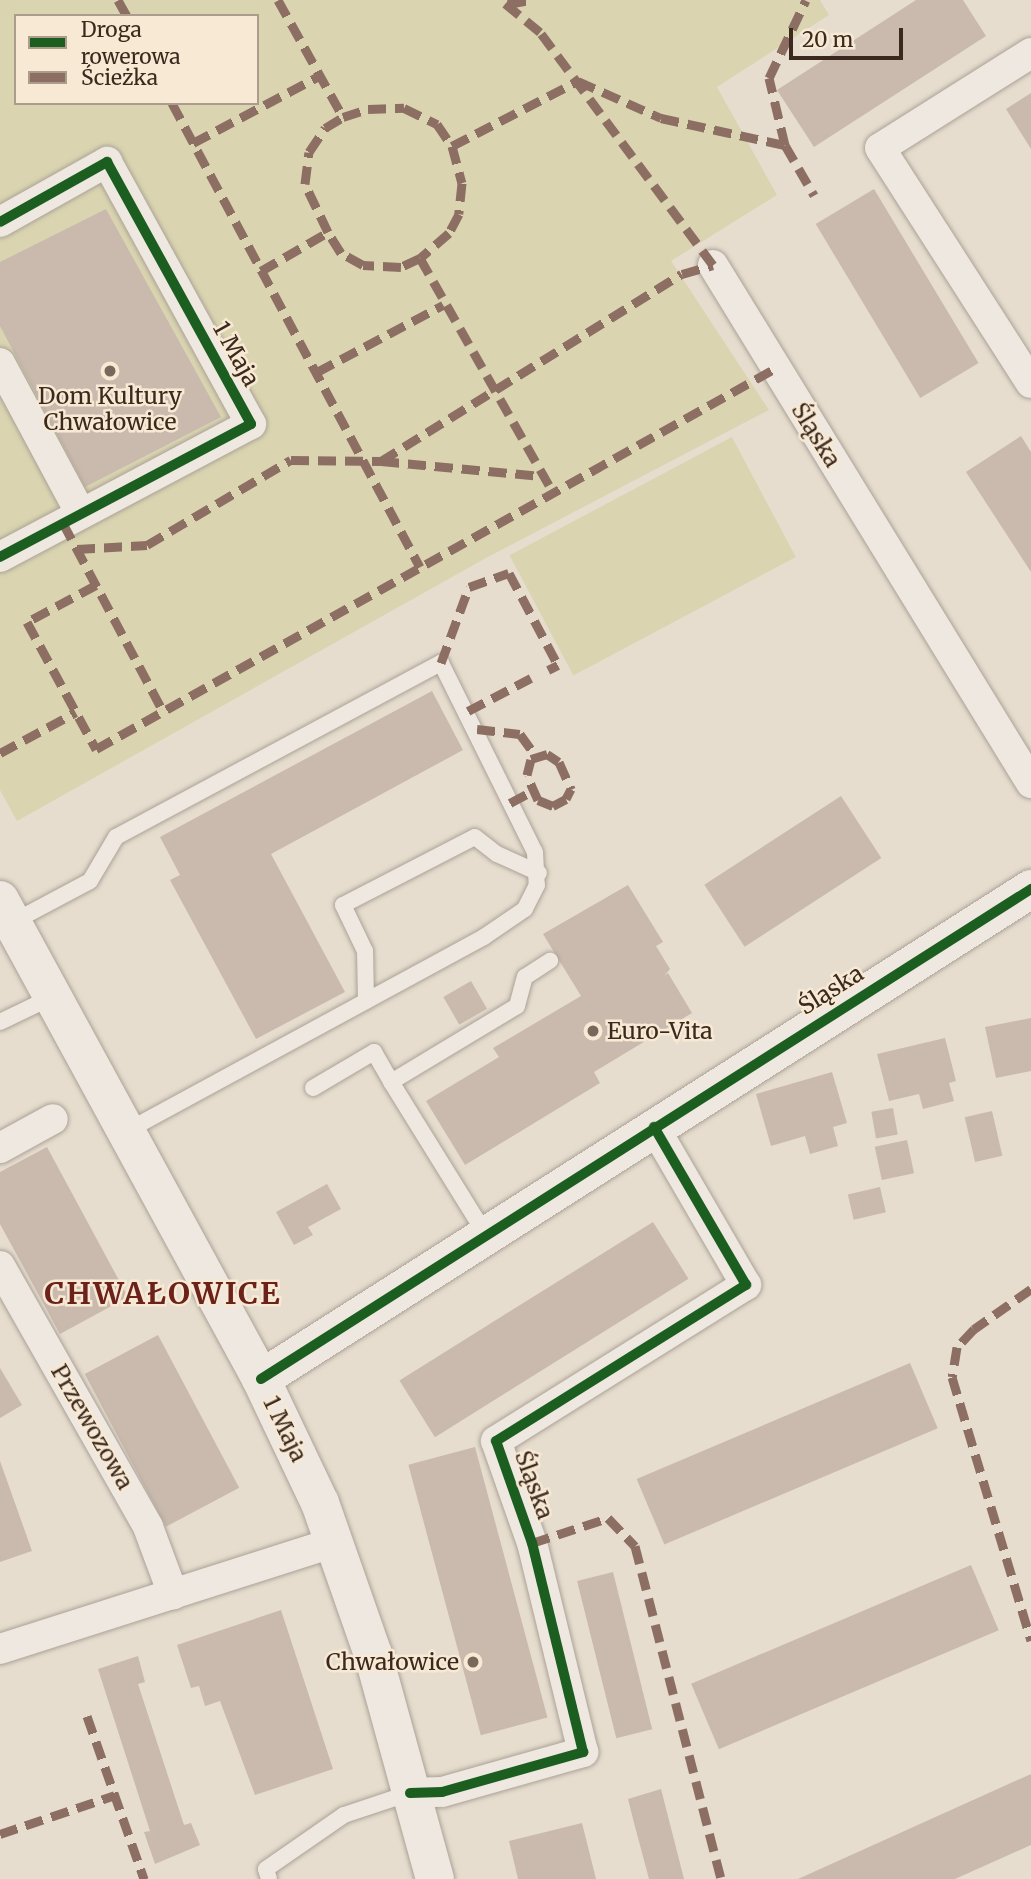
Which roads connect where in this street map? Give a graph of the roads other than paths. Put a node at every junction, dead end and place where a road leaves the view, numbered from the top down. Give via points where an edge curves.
1 (1031, 53) edge
2 (0, 222) edge
3 (713, 265) dead end
4 (0, 363) edge
5 (1031, 383) edge
6 (81, 514) junction
7 (0, 557) edge
8 (1031, 782) edge
9 (539, 873) junction
10 (1031, 889) edge
11 (6, 911) edge
12 (550, 961) dead end
13 (54, 996) junction
14 (366, 1001) junction
15 (0, 1022) edge
16 (391, 1082) junction
17 (313, 1088) dead end
18 (53, 1119) dead end
19 (654, 1127) junction
20 (126, 1131) junction
21 (0, 1148) edge
22 (486, 1235) junction
23 (0, 1266) edge
24 (261, 1378) junction
25 (335, 1542) junction
26 (173, 1594) junction
27 (0, 1649) edge
28 (410, 1793) junction
29 (270, 1879) edge
30 (435, 1879) edge

1 - 5 street via 880,148
2 - 6 street, 1 Maja via 107,162 251,424
3 - 8 street, Śląska
4 - 6 street
6 - 7 street, 1 Maja
9 - 11 lane via 535,852 442,663 116,838 90,881
9 - 14 lane via 525,909 507,923
9 - 14 lane via 475,838 343,905 365,951
10 - 19 main road, Śląska
11 - 13 main road, 1 Maja
12 - 16 lane via 525,977 517,1006
13 - 15 lane
13 - 20 main road, 1 Maja
14 - 20 lane
16 - 17 lane via 374,1052
16 - 22 lane
18 - 21 street
19 - 22 main road, Śląska
19 - 28 street, Śląska via 746,1284 496,1441 532,1543 583,1752 442,1792
20 - 24 main road, 1 Maja
22 - 24 main road, Śląska
23 - 26 street, Przewozowa via 148,1527
24 - 25 main road, 1 Maja
25 - 26 street
25 - 28 main road, 1 Maja via 373,1654
26 - 27 street
28 - 29 lane via 344,1815 266,1869
28 - 30 main road, 1 Maja

